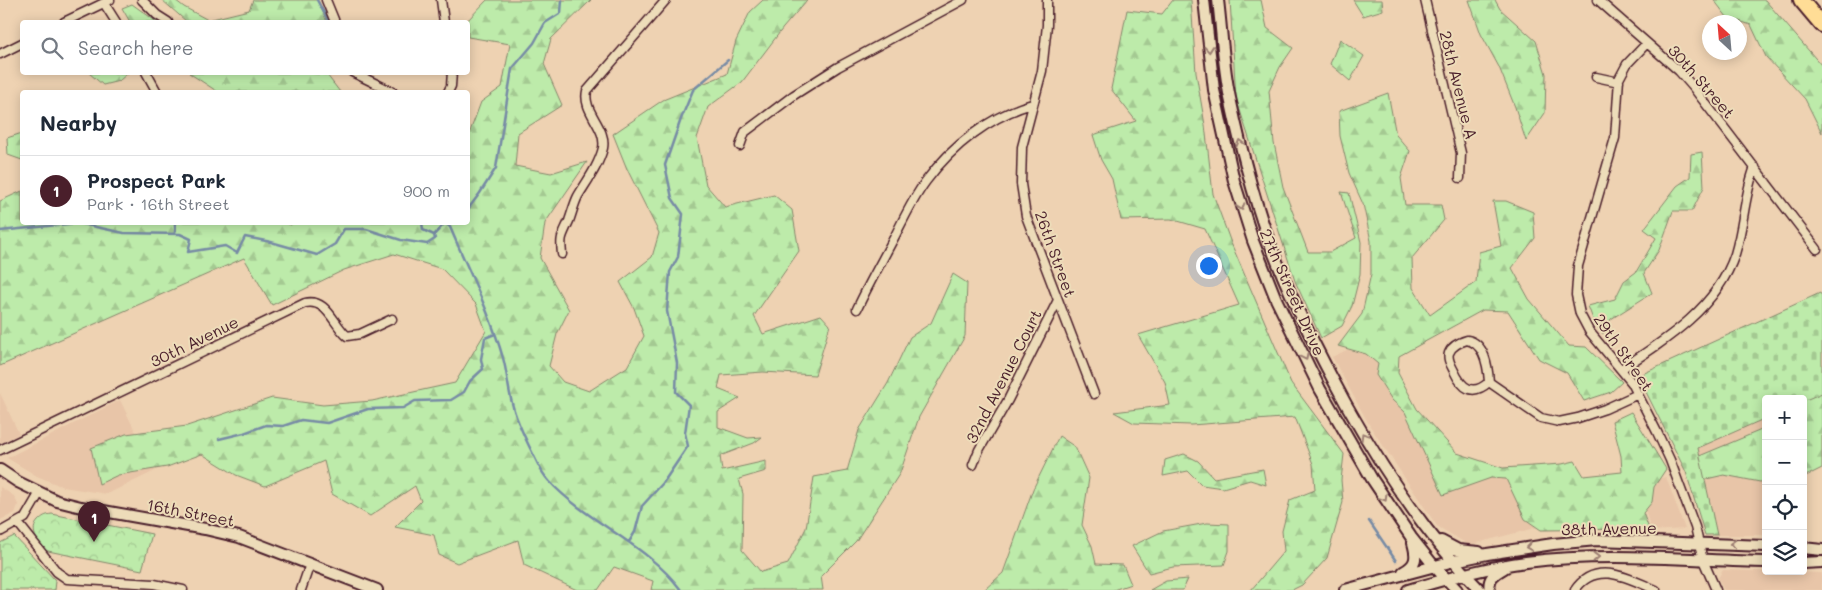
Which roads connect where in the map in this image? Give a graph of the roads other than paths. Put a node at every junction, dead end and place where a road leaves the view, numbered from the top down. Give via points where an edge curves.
1 (142, 0) edge
2 (326, 0) edge
3 (441, 0) edge
4 (666, 0) edge
5 (963, 0) edge
6 (1046, 0) edge
7 (1204, 0) edge
8 (1218, 0) edge
9 (1425, 0) edge
10 (1598, 0) edge
11 (1801, 0) edge
12 (107, 1) edge
13 (68, 20) edge
14 (115, 20) edge
15 (164, 20) edge
16 (334, 20) edge
17 (444, 20) edge
18 (1822, 25) edge
19 (1647, 43) junction
20 (20, 44) edge
21 (0, 54) edge
22 (148, 75) edge
23 (358, 75) edge
24 (452, 75) edge
25 (1596, 77) dead end
26 (1619, 82) junction
27 (156, 90) edge
28 (389, 90) edge
29 (449, 90) edge
30 (1032, 104) junction
31 (740, 146) dead end
32 (1755, 167) junction
33 (1460, 178) dead end
34 (1817, 249) dead end
35 (562, 254) dead end
36 (1058, 300) junction
37 (857, 308) dead end
38 (392, 319) dead end
39 (1620, 369) junction
40 (1489, 382) junction
41 (1094, 394) dead end
42 (1638, 394) junction
43 (0, 450) edge
44 (973, 466) dead end
45 (0, 470) edge
46 (39, 494) junction
47 (18, 523) junction
48 (0, 532) edge
49 (1411, 537) junction
50 (1436, 539) junction
51 (1700, 543) junction
52 (1762, 546) edge
53 (1807, 548) edge
54 (1822, 550) edge
55 (1487, 554) junction
56 (1703, 560) junction
57 (1454, 561) junction
58 (1762, 562) edge
59 (1822, 562) edge
60 (1807, 563) edge
61 (310, 564) junction
62 (1512, 564) junction
63 (1434, 566) junction
64 (1466, 574) junction
65 (1397, 576) junction
66 (1446, 579) junction
67 (184, 590) edge
68 (301, 590) edge
69 (377, 590) edge
70 (1345, 590) edge
71 (1408, 590) edge
72 (1457, 590) edge
73 (1480, 590) edge
74 (1490, 590) edge
75 (1575, 590) edge
76 (1656, 590) edge
77 (1716, 590) edge

1 - 15 street
2 - 16 street
3 - 17 street
4 - 35 street via 586,91 587,106 602,136 603,147 562,234
5 - 31 street via 838,67 794,95 745,132
6 - 30 street, 26th Street via 1042,71
7 -> 49 main road, 27th Street Drive via 1220,123 1238,197 1256,249 1276,299 1320,389 1372,479
50 -> 8 main road, 27th Street Drive via 1361,432 1317,350 1278,265 1253,193 1229,95
9 - 33 street, 28th Avenue A via 1461,153
10 - 19 street, 30th Street
11 - 18 highway
12 - 13 street
12 - 14 street
19 - 26 street, 29th Street via 1627,64
19 - 32 street, 30th Street via 1693,87
20 - 21 street
22 - 27 street
23 - 28 street
24 - 29 street
25 - 26 street
26 - 39 street, 29th Street via 1615,138 1578,266 1576,285 1583,321
30 - 36 street, 26th Street via 1022,147 1021,184 1026,216
30 - 37 street via 1016,108 984,126 957,148 926,181
32 - 34 street, 30th Street
32 - 39 street via 1734,256 1718,287 1686,323
36 - 41 street, 26th Street
36 - 44 street, 32nd Avenue Court
38 - 43 street, 30th Avenue via 360,334 347,336 322,305 313,301 305,303
39 - 42 street, 29th Street
40 - 40 street via 1487,364 1477,344 1467,340 1455,345 1448,358 1462,385 1466,389 1477,389
40 - 42 street via 1541,418 1559,422 1605,409
42 - 51 street, 29th Street via 1670,460
45 - 46 main road, 16th Street
46 - 47 street via 25,518
46 - 61 main road, 16th Street via 81,507 239,537
47 - 48 street
47 - 67 street via 57,572 67,578 154,584
49 - 63 main road, 27th Street Drive
49 - 65 main road via 1415,560 1410,568
50 - 55 main road via 1458,550
50 - 57 main road, 27th Street Drive
52 -> 51 main road, 38th Avenue
51 -> 55 main road, 38th Avenue via 1597,540
51 - 56 street, 29th Street
53 - 54 main road
55 - 57 main road, 38th Avenue
56 - 58 main road, 38th Avenue
62 -> 56 main road, 38th Avenue via 1590,557
56 - 77 street, 29th Street
57 - 63 main road, 38th Avenue
57 - 64 main road, 27th Street Drive
59 - 60 main road
61 - 68 street
61 - 69 main road, 16th Street
62 - 64 main road, 38th Avenue
62 - 74 main road via 1495,573 1489,582
63 - 65 main road, 38th Avenue
63 - 66 main road, 27th Street Drive
64 - 66 main road, 38th Avenue
64 - 73 main road, 27th Street Drive
65 - 70 main road, 38th Avenue
66 - 71 main road, 38th Avenue
66 - 72 main road, 27th Street Drive
75 - 76 street via 1588,578 1610,573

